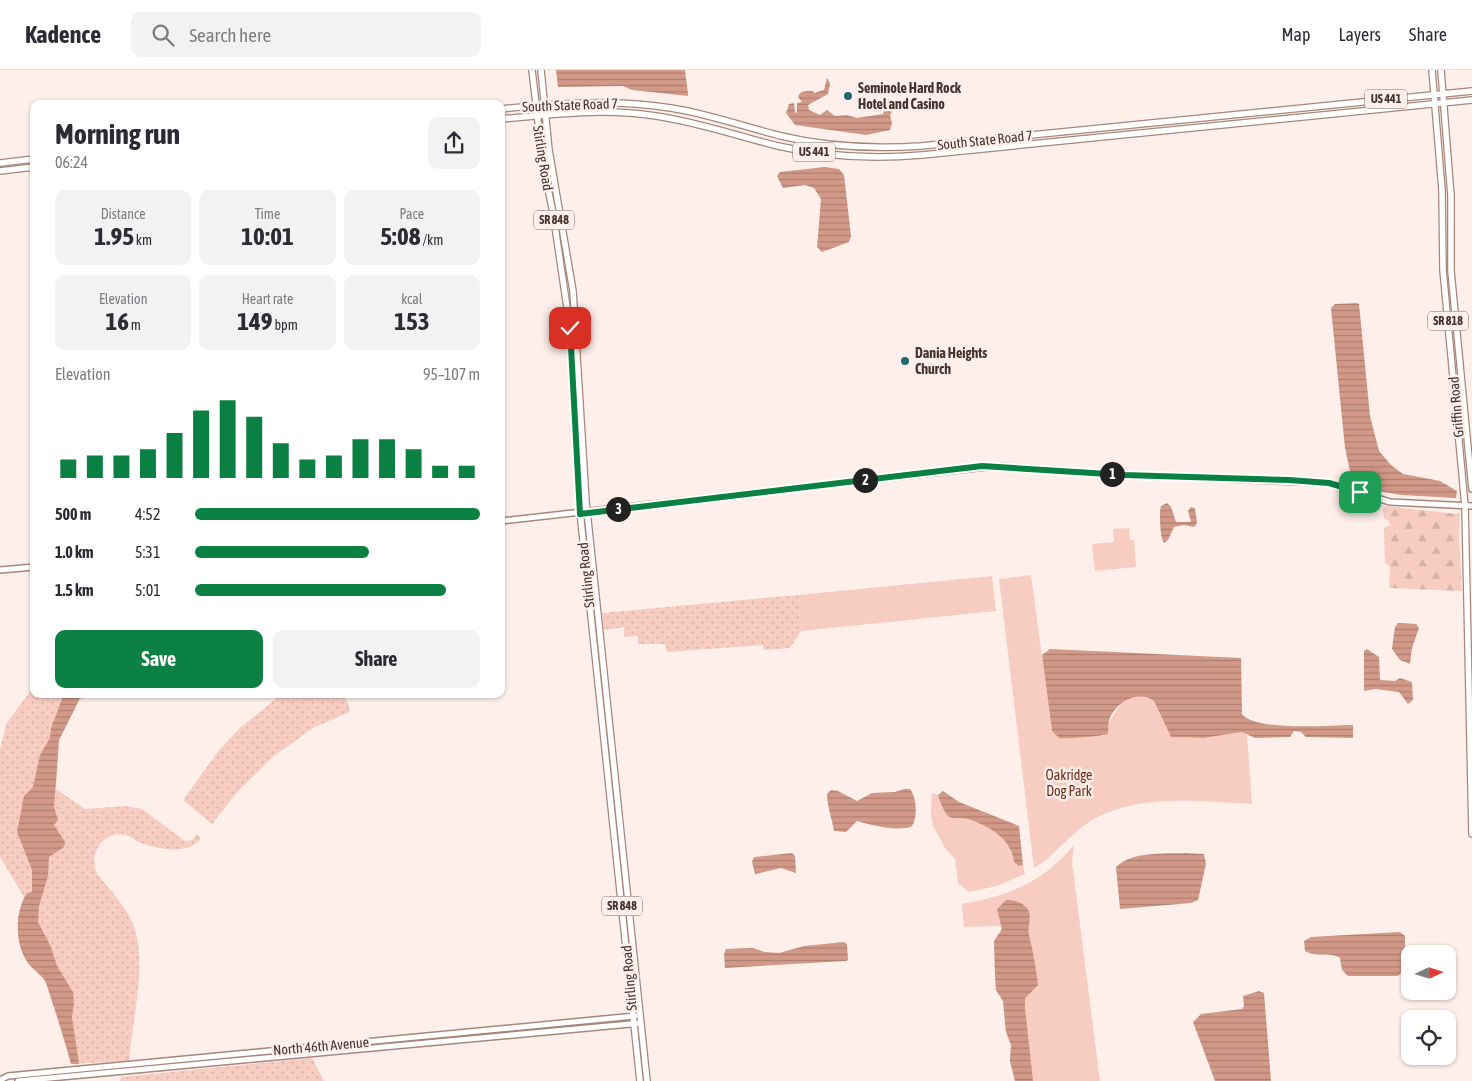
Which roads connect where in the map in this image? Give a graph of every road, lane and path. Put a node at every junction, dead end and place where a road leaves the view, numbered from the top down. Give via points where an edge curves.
1 (532, 70) edge
2 (541, 70) edge
3 (1432, 70) edge
4 (1441, 70) edge
5 (1472, 91) edge
6 (1434, 94) junction
7 (1443, 94) junction
8 (1472, 100) edge
9 (1444, 103) junction
10 (544, 104) junction
11 (1435, 104) junction
12 (536, 105) junction
13 (1305, 108) junction
14 (505, 109) edge
15 (1292, 109) junction
16 (545, 114) junction
17 (536, 115) junction
18 (1294, 118) junction
19 (505, 119) edge
20 (1282, 119) junction
21 (30, 159) edge
22 (0, 163) edge
23 (30, 167) edge
24 (0, 171) edge
25 (552, 208) junction
26 (562, 217) junction
27 (1472, 489) edge
28 (1465, 506) junction
29 (1472, 506) edge
30 (587, 513) junction
31 (580, 514) junction
32 (505, 520) edge
33 (30, 567) edge
34 (0, 570) edge
35 (586, 576) junction
36 (595, 586) junction
37 (1472, 834) edge
38 (633, 1016) junction
39 (641, 1016) junction
40 (641, 1023) junction
41 (633, 1024) junction
42 (3, 1080) edge
43 (18, 1081) edge
44 (640, 1081) edge
45 (647, 1081) edge

1 - 12 main road, Stirling Road / SR 848
2 - 10 main road, Stirling Road / SR 848
3 - 6 main road, Griffin Road / SR 818
4 - 7 main road, Griffin Road / SR 818
5 - 7 main road, South State Road 7 / US 441
6 - 7 main road, South State Road 7 / US 441
6 - 11 main road, Griffin Road / SR 818
6 - 13 main road, South State Road 7 / US 441
7 - 9 main road, Griffin Road / SR 818
8 - 9 main road, South State Road 7 / US 441
9 - 11 main road, South State Road 7 / US 441
9 - 27 main road, Griffin Road / SR 818 via 1451,196 1450,259
10 - 12 main road, South State Road 7 / US 441
10 - 15 main road, South State Road 7 / US 441 via 604,102 648,105 693,112 800,140 880,148
10 - 16 main road, Stirling Road / SR 848
11 - 18 main road, South State Road 7 / US 441
11 - 28 main road, Griffin Road / SR 818 via 1442,190 1442,254
12 - 14 main road, South State Road 7 / US 441
12 - 17 main road, Stirling Road / SR 848
13 - 15 main road, South State Road 7 / US 441
13 - 18 main road
15 - 20 main road
16 - 17 main road, South State Road 7 / US 441
16 - 20 main road, South State Road 7 / US 441 via 607,111 654,115 799,150 880,157
16 - 26 main road, Stirling Road / SR 848
17 - 19 main road, South State Road 7 / US 441
17 - 25 main road, Stirling Road / SR 848
18 - 20 main road, South State Road 7 / US 441
21 - 22 main road
23 - 24 main road
25 - 26 main road via 557,209
25 - 31 main road, Stirling Road / SR 848 via 569,325
26 - 30 main road, Stirling Road / SR 848 via 577,330
28 - 29 street
28 - 30 street via 1390,502 1322,482 1124,475 996,466
28 - 37 main road, Griffin Road / SR 818
30 - 31 street
30 - 36 main road, Stirling Road / SR 848
31 - 32 street
31 - 35 main road, Stirling Road / SR 848
33 - 34 street
35 - 36 main road
35 - 38 main road, Stirling Road / SR 848
36 - 39 main road, Stirling Road / SR 848
38 - 39 street, North 46th Avenue
38 - 41 main road, Stirling Road / SR 848
38 - 42 street, North 46th Avenue via 8,1076
39 - 40 main road, Stirling Road / SR 848
40 - 41 street, North 46th Avenue
40 - 45 main road, Stirling Road / SR 848
41 - 43 street, North 46th Avenue
41 - 44 main road, Stirling Road / SR 848

